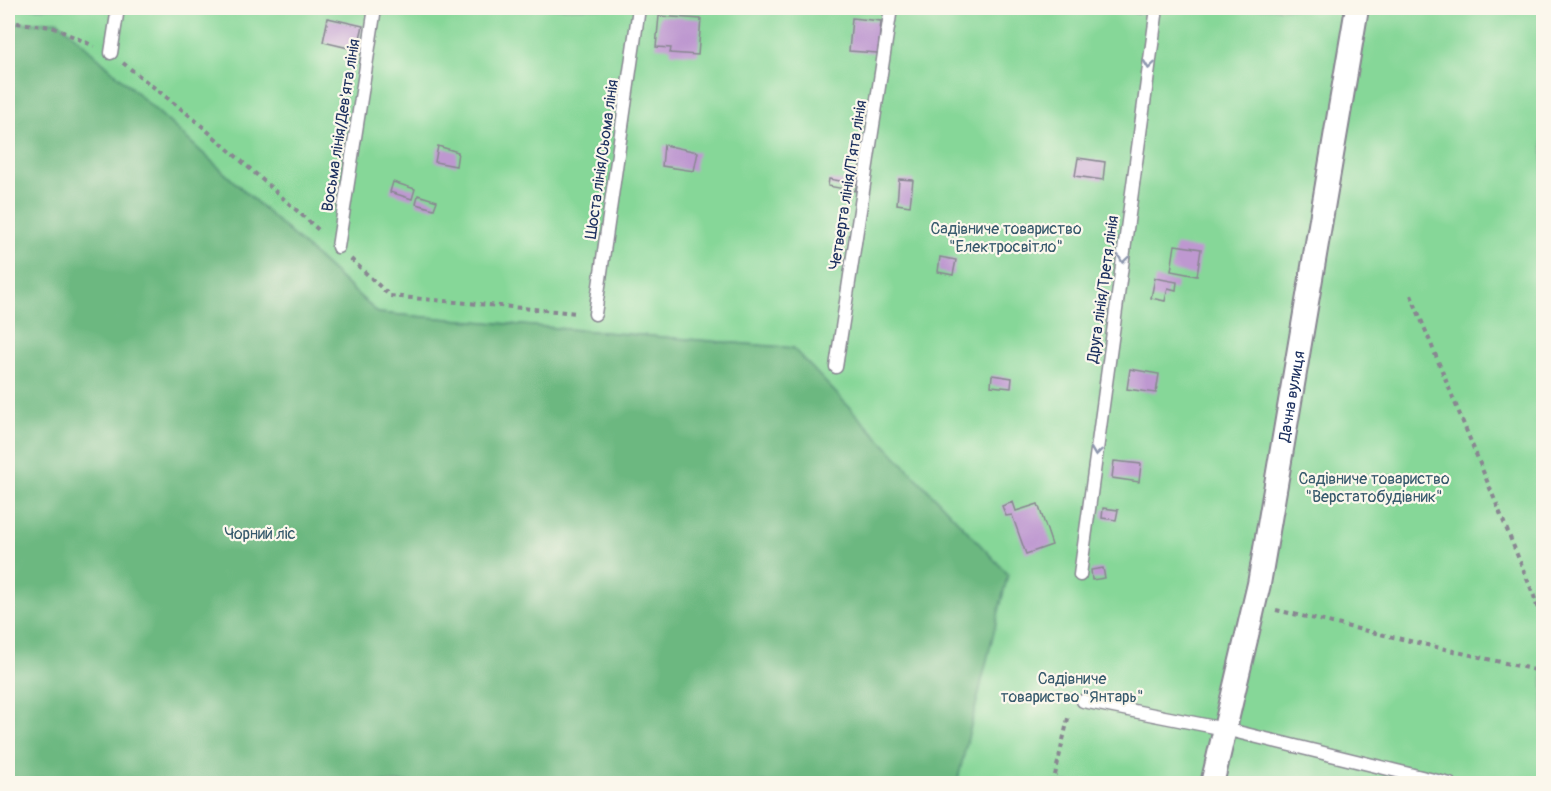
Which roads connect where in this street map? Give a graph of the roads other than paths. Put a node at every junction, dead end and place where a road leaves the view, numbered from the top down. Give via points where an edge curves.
1 (118, 8) edge
2 (375, 8) edge
3 (639, 8) edge
4 (891, 8) edge
5 (1157, 8) edge
6 (1357, 8) edge
7 (111, 53) road end
8 (338, 247) road end
9 (595, 314) road end
10 (836, 367) dead end
11 (1080, 575) dead end
12 (1083, 701) road end
13 (1224, 729) junction
14 (1212, 783) edge
15 (1450, 783) edge

1 - 7 lane
2 - 8 lane, Восьма лінія/Дев'ята лінія
3 - 9 lane, Шоста лінія/Сьома лінія
4 - 10 lane, Четверта лінія/П'ята лінія
5 -> 11 lane, Друга лінія/Третя лінія
6 - 13 street, Дачна вулиця via 1254,605
12 - 13 lane
13 - 14 street, Дачна вулиця
13 - 15 lane

